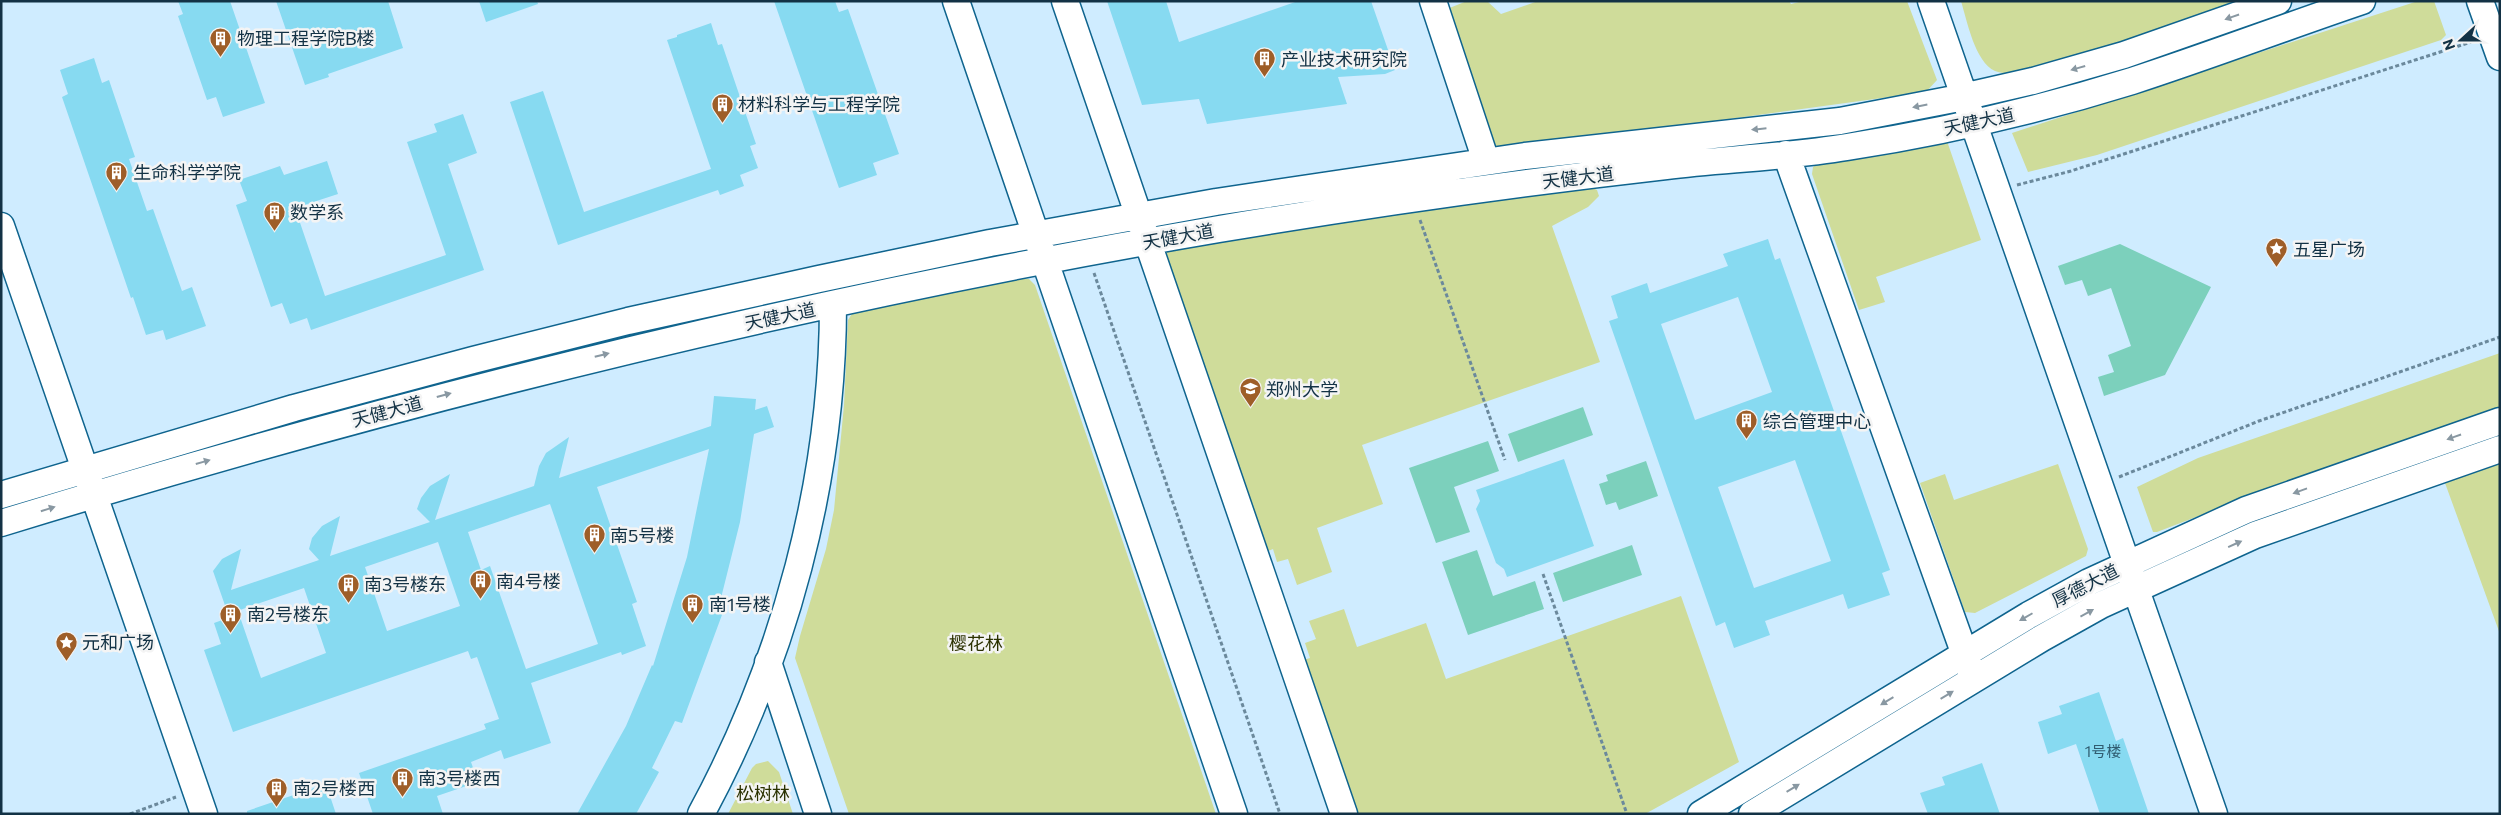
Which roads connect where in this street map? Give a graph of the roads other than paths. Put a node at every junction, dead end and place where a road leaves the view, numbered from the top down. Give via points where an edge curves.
1 (956, 1) edge
2 (1064, 1) edge
3 (1433, 1) edge
4 (1931, 1) edge
5 (2278, 1) edge
6 (2362, 1) edge
7 (2480, 1) edge
8 (2496, 46) edge
9 (1964, 97) junction
10 (1974, 123) junction
11 (1786, 154) junction
12 (1486, 161) junction
13 (1139, 216) junction
14 (1, 226) edge
15 (1036, 234) junction
16 (1148, 242) junction
17 (1045, 260) junction
18 (833, 304) junction
19 (2500, 421) edge
20 (2500, 449) edge
21 (85, 469) junction
22 (1, 495) edge
23 (94, 495) junction
24 (1, 524) edge
25 (2128, 564) junction
26 (2136, 589) junction
27 (1964, 654) junction
28 (768, 662) junction
29 (1974, 679) junction
30 (200, 802) edge
31 (701, 814) edge
32 (818, 814) edge
33 (1234, 814) edge
34 (1344, 814) edge
35 (1701, 814) edge
36 (1752, 814) edge
37 (2214, 814) edge

1 - 15 lane
2 - 13 lane
3 - 12 lane
4 - 9 lane
5 -> 9 lane, 天健大道 via 2124,55
6 - 10 lane, 天健大道 via 2132,81
7 - 8 lane
9 - 10 lane
9 -> 12 lane, 天健大道 via 1840,121 1666,138
10 - 11 lane, 天健大道 via 1844,148
10 - 25 lane
11 - 16 lane, 天健大道 via 1528,182
11 - 27 lane
12 - 13 lane, 天健大道
13 - 15 lane, 天健大道
13 - 16 lane
14 - 21 lane
15 - 17 lane
15 - 21 lane, 天健大道 via 628,321 294,408
16 - 17 lane, 天健大道
16 - 34 lane
17 - 18 lane, 天健大道
17 - 33 lane
23 -> 18 lane, 天健大道 via 480,386 634,347
18 - 28 lane via 824,435 815,491 788,601
19 -> 25 lane, 厚德大道 via 2246,510
26 -> 20 lane, 厚德大道 via 2255,535
21 - 22 lane, 天健大道
21 - 23 lane
24 -> 23 lane, 天健大道
23 - 30 lane
25 - 26 lane
25 -> 27 lane, 厚德大道 via 2028,615
29 -> 26 lane, 厚德大道 via 2042,638
26 - 37 lane
27 - 29 lane
27 -> 35 lane, 厚德大道
28 - 31 lane
28 - 32 lane
36 -> 29 lane, 厚德大道

